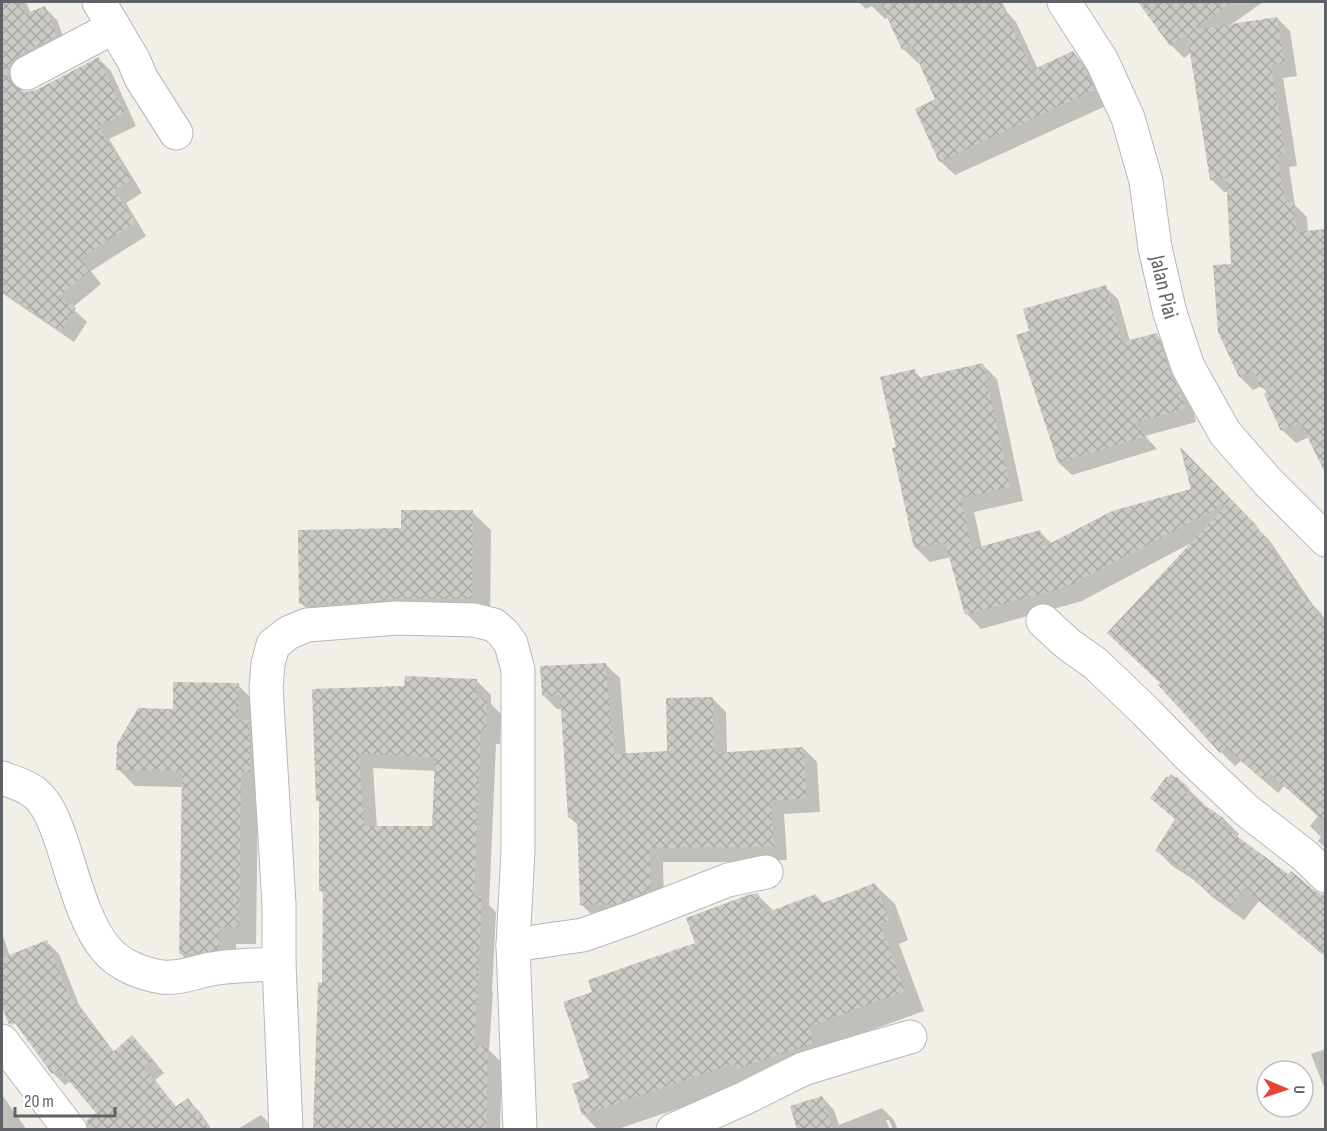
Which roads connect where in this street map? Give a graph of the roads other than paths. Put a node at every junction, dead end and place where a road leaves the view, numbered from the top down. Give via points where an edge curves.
1 (1064, 2) edge
2 (107, 14) edge
3 (27, 73) dead end
4 (176, 133) dead end
5 (1326, 540) edge
6 (1043, 621) dead end
7 (2, 778) edge
8 (766, 872) dead end
9 (1326, 876) edge
10 (513, 945) junction
11 (279, 964) junction
12 (910, 1037) dead end
13 (2, 1041) edge
14 (70, 1130) edge
15 (286, 1130) edge
16 (520, 1130) edge
17 (673, 1130) edge

1 - 5 street, Jalan Piai via 1102,61 1128,118 1146,181 1155,248 1170,313 1188,367 1225,433
2 - 3 street
2 - 4 street
6 - 9 street via 1105,672 1246,810
7 - 11 street via 34,792 47,806 91,928 106,950 121,962 162,977
8 - 10 street via 728,880 583,935
10 - 11 street via 519,785 518,670 511,644 494,625 474,620 397,618 307,625 273,645 266,687
10 - 16 street
11 - 15 street
12 - 17 street via 803,1069
13 - 14 street

